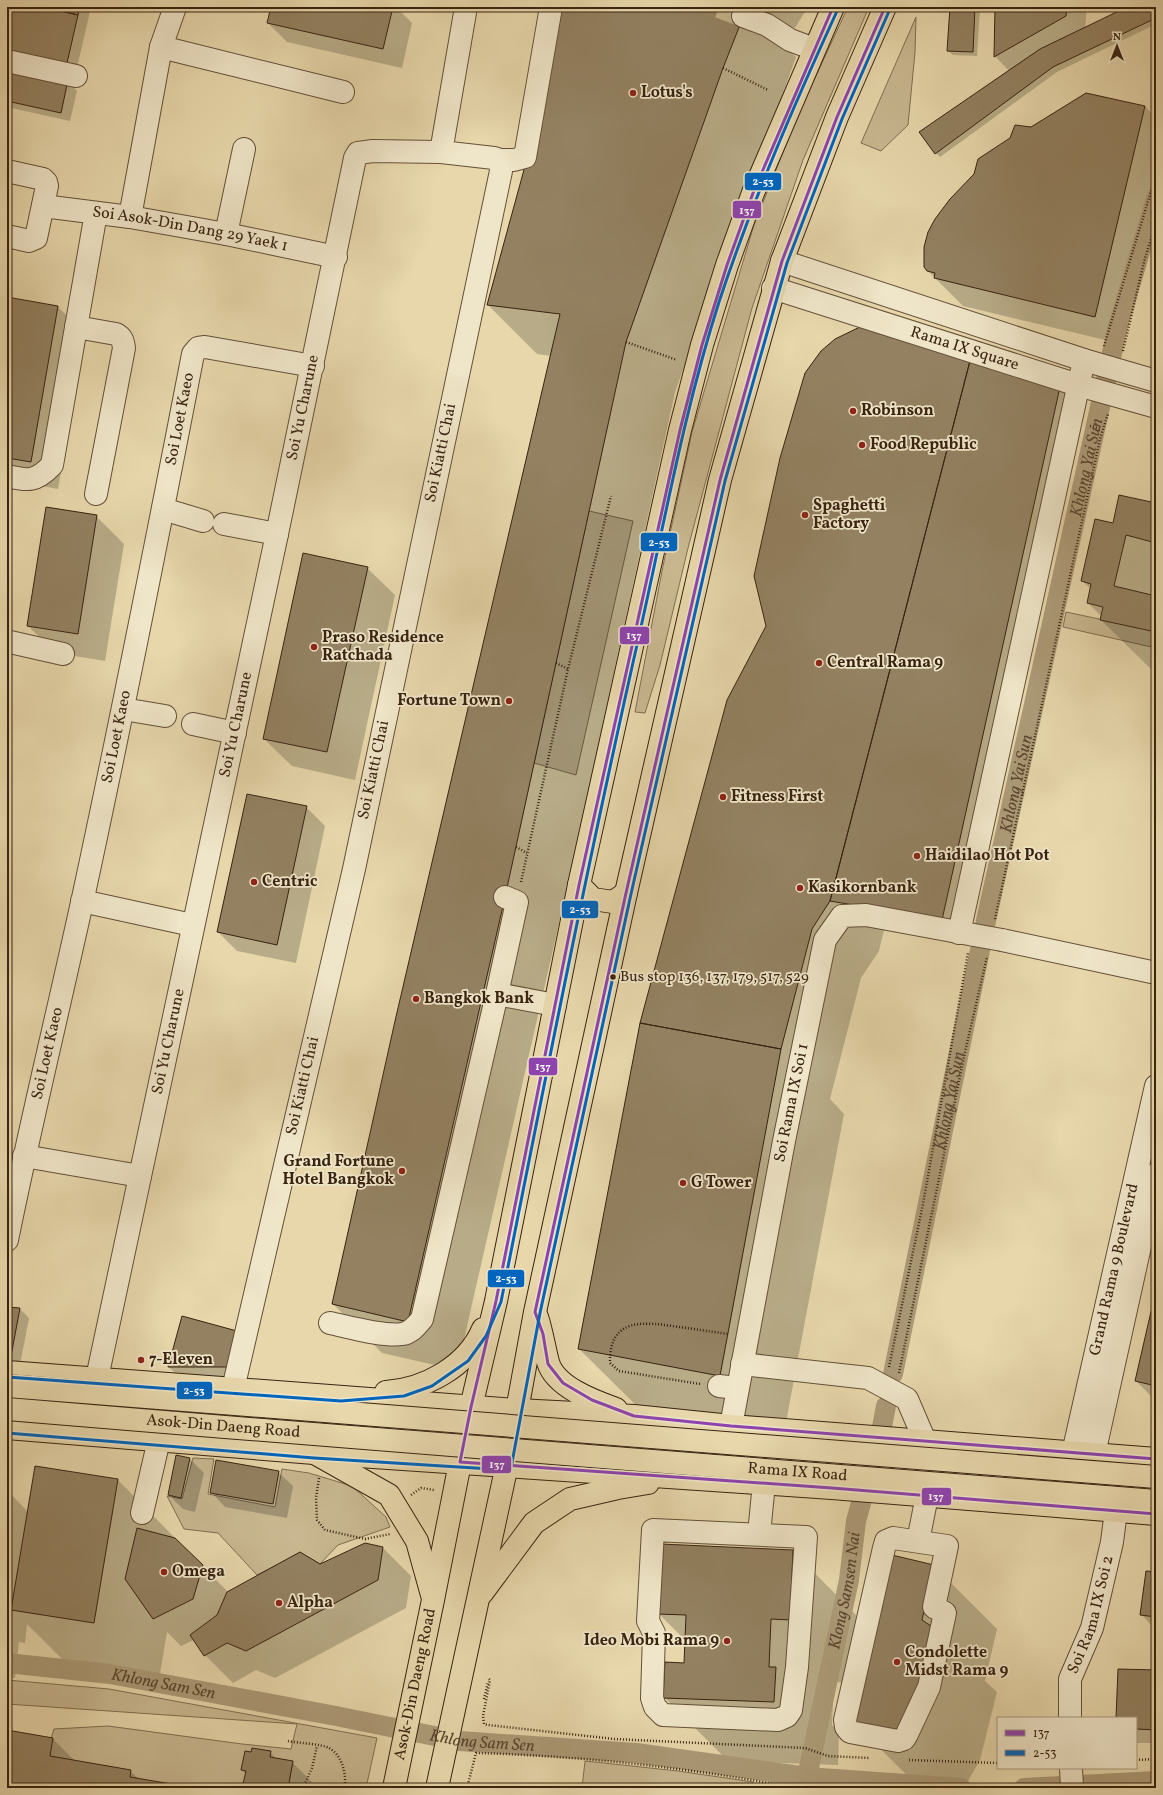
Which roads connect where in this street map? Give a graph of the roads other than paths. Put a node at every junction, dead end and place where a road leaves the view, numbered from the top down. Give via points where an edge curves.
1 (175, 7) edge
2 (466, 7) edge
3 (551, 7) edge
4 (833, 7) edge
5 (885, 7) edge
6 (743, 16) tunnel mouth
7 (161, 48) junction
8 (814, 49) junction
9 (7, 61) edge
10 (76, 76) dead end
11 (343, 92) dead end
12 (244, 149) dead end
13 (441, 152) junction
14 (500, 160) junction
15 (7, 171) edge
16 (43, 206) junction
17 (96, 213) junction
18 (130, 217) junction
19 (226, 234) junction
20 (7, 236) edge
21 (336, 257) junction
22 (782, 261) junction
23 (773, 288) junction
24 (873, 291) junction
25 (865, 317) junction
26 (76, 327) junction
27 (1105, 363) junction
28 (313, 366) junction
29 (1156, 381) edge
30 (1099, 391) junction
31 (1156, 407) edge
32 (7, 476) edge
33 (96, 494) dead end
34 (163, 509) junction
35 (277, 534) junction
36 (10, 645) edge
37 (64, 654) dead end
38 (123, 709) junction
39 (164, 716) dead end
40 (193, 724) dead end
41 (235, 733) junction
42 (579, 885) junction
43 (626, 893) junction
44 (511, 899) road end
45 (82, 901) junction
46 (192, 925) junction
47 (967, 934) junction
48 (1156, 973) edge
49 (497, 994) junction
50 (555, 1005) junction
51 (1156, 1086) edge
52 (24, 1156) junction
53 (1156, 1174) edge
54 (140, 1176) junction
55 (7, 1240) edge
56 (496, 1301) junction
57 (535, 1312) junction
58 (330, 1323) dead end
59 (742, 1364) junction
60 (7, 1372) edge
61 (29, 1373) junction
62 (97, 1378) junction
63 (7, 1386) edge
64 (232, 1389) junction
65 (341, 1396) junction
66 (471, 1407) junction
67 (7, 1408) edge
68 (517, 1410) junction
69 (634, 1416) junction
70 (443, 1421) joint
71 (731, 1426) junction
72 (15, 1428) edge
73 (159, 1440) junction
74 (916, 1441) junction
75 (439, 1444) joint
76 (314, 1452) junction
77 (1073, 1452) junction
78 (1094, 1454) junction
79 (1156, 1459) edge
80 (460, 1462) junction
81 (507, 1465) junction
82 (689, 1477) junction
83 (1156, 1477) edge
84 (764, 1483) junction
85 (926, 1496) junction
86 (1156, 1501) edge
87 (1116, 1511) junction
88 (142, 1513) dead end
89 (1156, 1514) edge
90 (759, 1534) junction
91 (918, 1541) junction
92 (480, 1596) junction
93 (433, 1600) junction
94 (1070, 1717) edge
95 (1071, 1769) edge
96 (394, 1788) edge
97 (438, 1788) edge
98 (1072, 1788) edge

1 - 7 street
2 - 13 street
3 - 14 street via 525,157
4 - 8 main road
5 - 22 main road via 837,117
6 - 8 street via 767,24 790,40
7 - 11 street
7 - 18 street
8 - 42 main road via 753,193 702,345 664,499
9 - 10 street
12 - 19 street
13 - 14 street
13 - 21 street, Soi Yu Charune via 358,153
14 - 64 street, Soi Kiatti Chai via 501,171 354,869
15 - 16 street via 43,179 47,186
16 - 17 street, Soi Asok-Din Dang 29 Yaek 1
16 - 20 street via 36,238 29,241
17 - 18 street, Soi Asok-Din Dang 29 Yaek 1
17 - 26 street
18 - 19 street, Soi Asok-Din Dang 29 Yaek 1
19 - 21 street, Soi Asok-Din Dang 29 Yaek 1
21 - 28 street, Soi Yu Charune
22 - 23 main road
22 - 24 street, Rama IX Square
23 - 25 street, Rama IX Square
23 - 43 main road via 720,480
24 - 25 street
24 - 27 street, Rama IX Square
25 - 30 street, Rama IX Square
26 - 32 street via 52,465 34,479 24,480
26 - 33 street via 116,334 120,336 124,348
27 - 29 street, Rama IX Square
27 - 30 street
28 - 34 street, Soi Loet Kaeo via 205,347 198,348 193,354
28 - 35 street, Soi Yu Charune
30 - 31 street, Rama IX Square
30 - 47 street
34 - 35 street
34 - 38 street, Soi Loet Kaeo
35 - 41 street, Soi Yu Charune
36 - 37 street
38 - 39 street
38 - 45 street, Soi Loet Kaeo
40 - 41 street
41 - 46 street, Soi Yu Charune
42 - 43 main road via 593,899 613,902
42 - 50 main road
43 - 57 main road
44 - 49 street
45 - 46 street
45 - 52 street, Soi Loet Kaeo
46 - 54 street, Soi Yu Charune
47 - 48 street, bridge
47 - 59 street, Soi Rama IX Soi 1 via 866,916 842,916 826,940 782,1149
49 - 50 street
49 - 58 street via 422,1319 404,1334 389,1334
50 - 56 main road
51 - 77 street, Grand Rama 9 Boulevard
52 - 54 street
52 - 55 street, Soi Loet Kaeo
53 - 78 street, Grand Rama 9 Boulevard
54 - 62 street, Soi Yu Charune
56 - 65 main road via 482,1334 465,1357 430,1382 403,1391
56 - 66 main road, Asok-Din Daeng Road
57 - 68 main road
57 - 69 main road via 543,1334 548,1364 563,1383 592,1400
59 - 71 street, Soi Rama IX Soi 1 via 728,1387
59 - 74 street via 868,1378 901,1395
60 - 61 main road
61 - 62 main road
61 - 72 main road
62 - 64 main road
63 - 70 main road, Asok-Din Daeng Road, bridge
64 - 65 main road
65 - 66 main road
66 - 68 main road
66 - 80 main road, Asok-Din Daeng Road
67 - 75 main road, Asok-Din Daeng Road, bridge
68 - 69 main road
68 - 81 main road
69 - 71 main road
70 - 83 main road, Rama IX Road, bridge
71 - 74 main road
72 - 73 main road, Asok-Din Daeng Road
73 - 76 main road, Asok-Din Daeng Road
73 - 88 street
74 - 77 main road
75 - 86 main road, Rama IX Road, bridge
76 - 80 main road, Asok-Din Daeng Road
76 - 93 main road via 389,1495 417,1541
77 - 78 main road
78 - 79 main road
80 - 81 main road, Asok-Din Daeng Road
80 - 93 main road, Asok-Din Daeng Road
81 - 82 main road, Rama IX Road
81 - 92 main road
82 - 84 main road, Rama IX Road
82 - 92 main road via 618,1488 570,1499 534,1523
84 - 85 main road, Rama IX Road
84 - 90 street
85 - 87 main road, Rama IX Road
85 - 91 street
87 - 89 main road, Rama IX Road
87 - 94 street, Soi Rama IX Soi 2 via 1112,1542 1092,1628 1070,1679
90 - 90 street via 653,1530 648,1621 654,1633 652,1698 655,1707 663,1715 778,1720 787,1716 791,1710 797,1667 806,1537
91 - 91 street via 893,1538 886,1541 846,1720 846,1727 850,1732 898,1741 904,1739 929,1687 945,1613 934,1606 947,1546
92 - 97 main road
93 - 96 main road, Asok-Din Daeng Road
95 - 98 street

